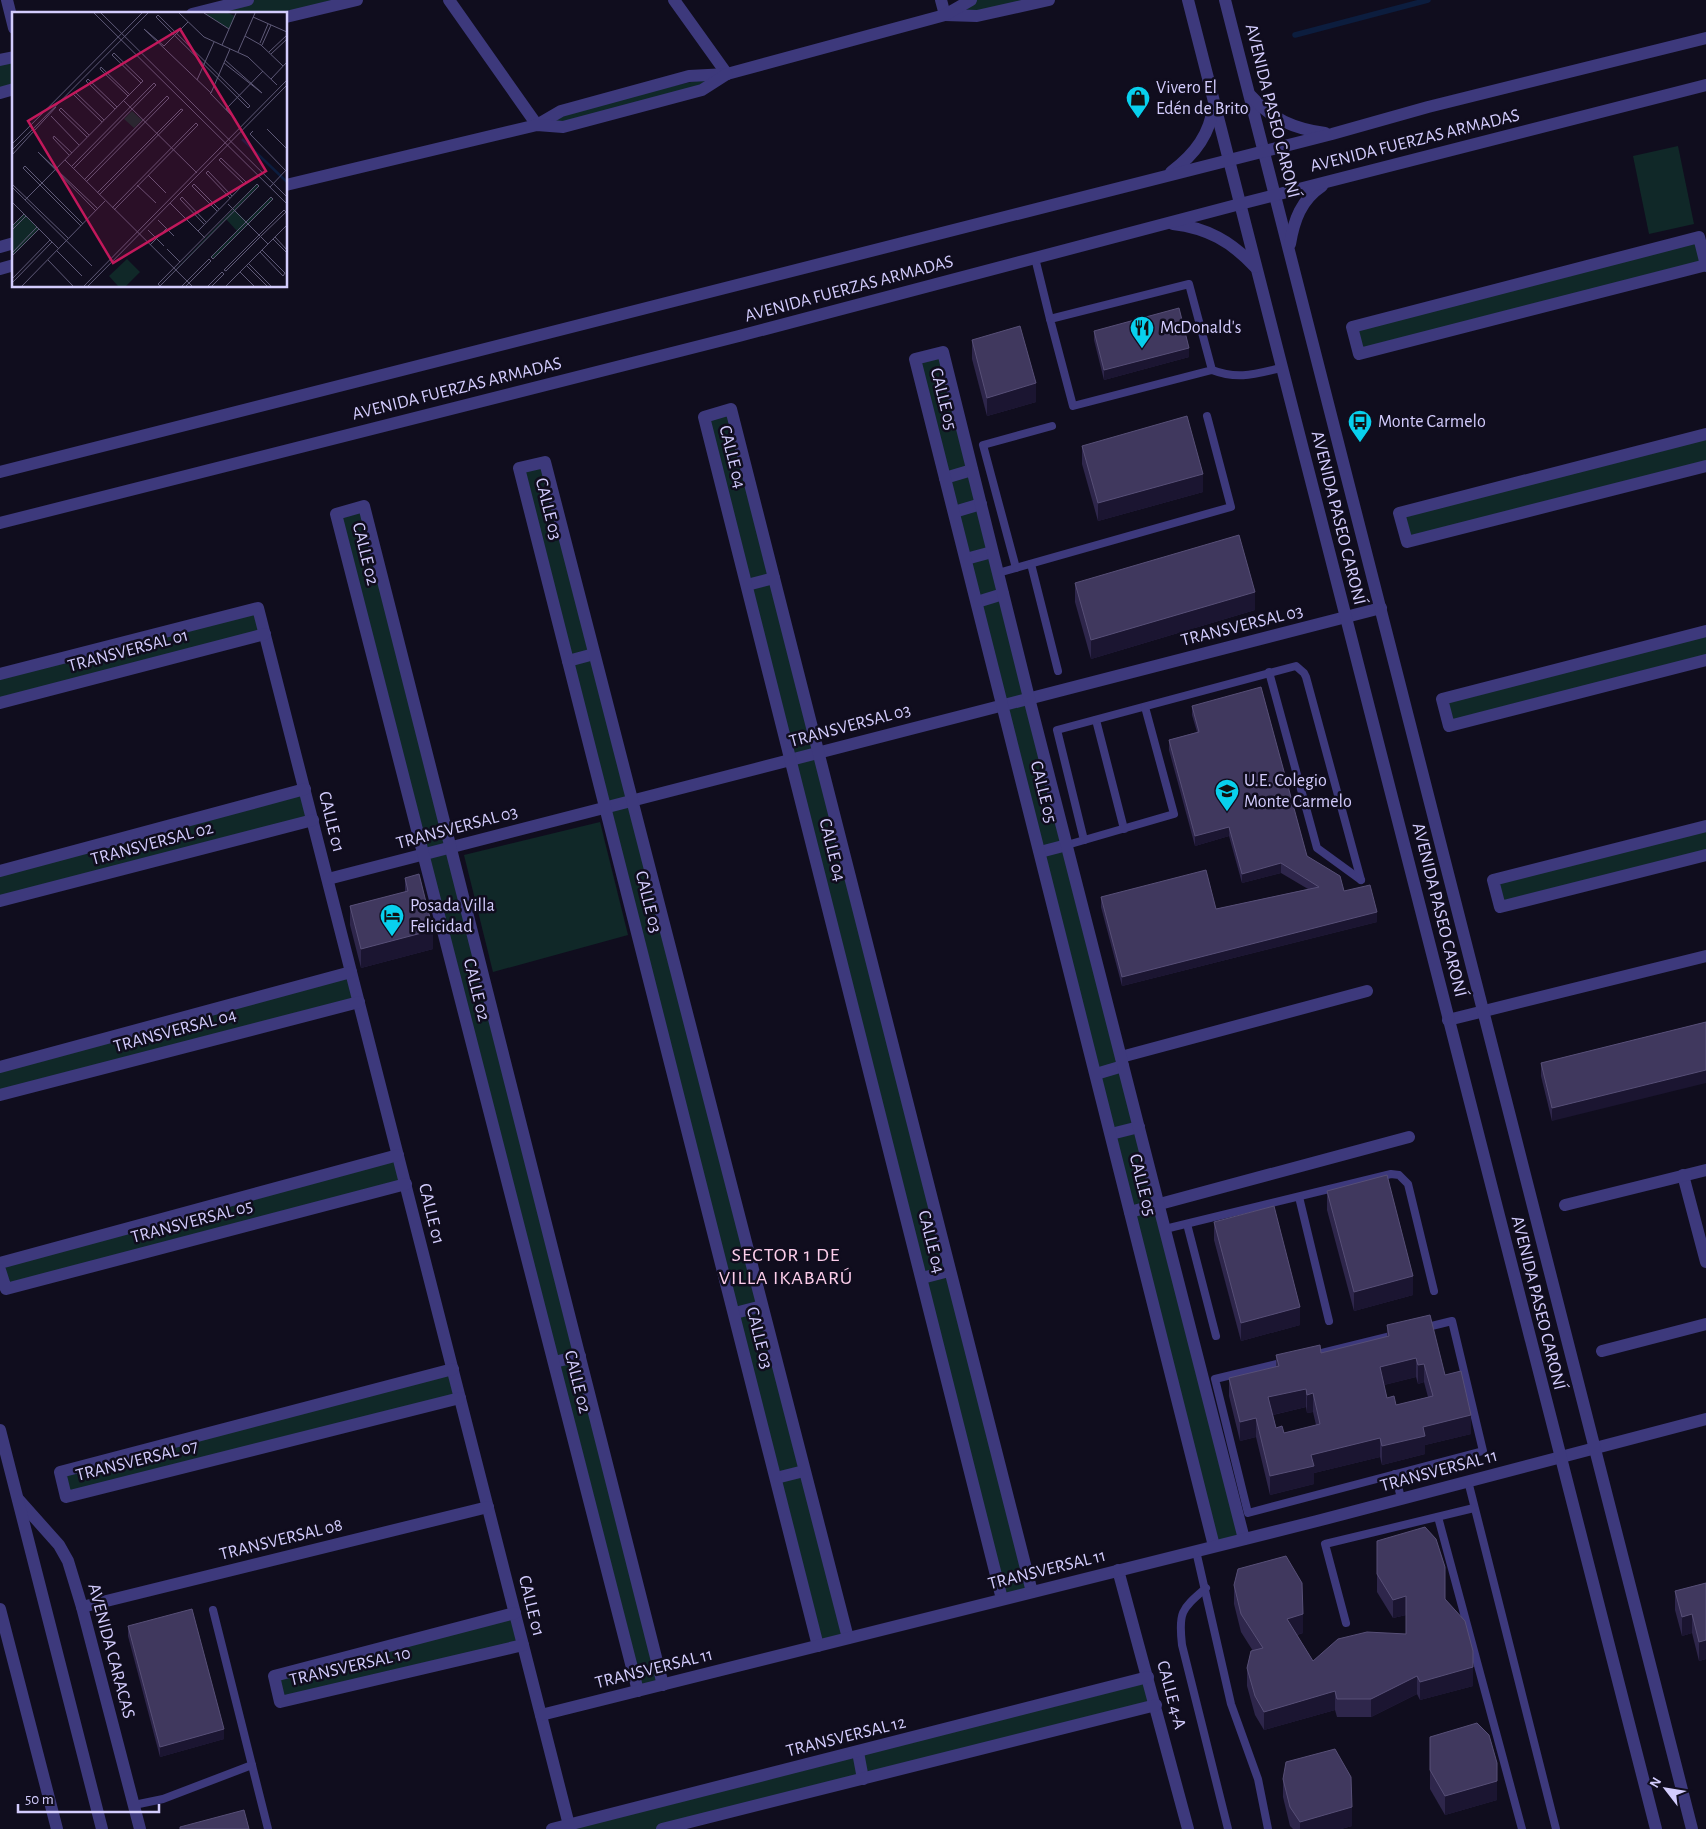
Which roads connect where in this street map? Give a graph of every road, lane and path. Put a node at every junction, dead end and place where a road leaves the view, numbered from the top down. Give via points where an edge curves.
1 (7, 0) edge
2 (248, 0) edge
3 (357, 0) edge
4 (449, 0) edge
5 (674, 0) edge
6 (941, 0) edge
7 (971, 0) edge
8 (1049, 0) edge
9 (1188, 0) edge
10 (1225, 0) edge
11 (216, 11) edge
12 (945, 15) junction
13 (288, 17) edge
14 (12, 20) edge
15 (1706, 38) edge
16 (727, 74) junction
17 (1706, 85) edge
18 (1249, 93) junction
19 (1214, 102) junction
20 (538, 125) junction
21 (1332, 134) junction
22 (1264, 151) junction
23 (1228, 160) junction
24 (1166, 176) junction
25 (1329, 181) junction
26 (288, 185) edge
27 (1275, 196) junction
28 (1240, 204) junction
29 (1166, 223) junction
30 (1289, 249) junction
31 (1035, 258) junction
32 (1706, 266) edge
33 (1255, 267) junction
34 (1050, 319) junction
35 (1281, 368) junction
36 (1212, 370) junction
37 (1207, 416) dead end
38 (1052, 426) dead end
39 (1706, 434) edge
40 (1706, 466) edge
41 (972, 470) junction
42 (0, 472) edge
43 (945, 478) junction
44 (980, 504) junction
45 (954, 512) junction
46 (0, 523) edge
47 (992, 552) junction
48 (966, 559) junction
49 (1031, 564) junction
50 (1016, 568) junction
51 (998, 573) junction
52 (774, 578) junction
53 (747, 585) junction
54 (1003, 594) junction
55 (977, 602) junction
56 (258, 608) joint
57 (1380, 608) junction
58 (1346, 618) junction
59 (1706, 631) edge
60 (265, 634) junction
61 (594, 654) junction
62 (1706, 660) edge
63 (568, 661) junction
64 (1058, 671) dead end
65 (1269, 672) junction
66 (0, 674) edge
67 (1029, 698) junction
68 (0, 703) edge
69 (1003, 705) junction
70 (1144, 707) junction
71 (1096, 720) junction
72 (819, 752) junction
73 (790, 760) junction
74 (305, 789) junction
75 (632, 801) junction
76 (606, 808) junction
77 (312, 820) junction
78 (1706, 826) edge
79 (1124, 829) junction
80 (1084, 840) junction
81 (1066, 845) junction
82 (451, 848) junction
83 (1040, 852) junction
84 (1706, 854) edge
85 (423, 855) junction
86 (0, 871) edge
87 (328, 879) junction
88 (0, 901) edge
89 (1706, 956) edge
90 (351, 972) junction
91 (1367, 991) dead end
92 (359, 1002) junction
93 (1483, 1011) junction
94 (1448, 1020) junction
95 (1122, 1062) junction
96 (0, 1067) edge
97 (1096, 1074) junction
98 (0, 1095) edge
99 (1139, 1127) junction
100 (1111, 1134) junction
101 (1409, 1137) dead end
102 (398, 1155) junction
103 (1706, 1170) edge
104 (1683, 1176) junction
105 (406, 1184) junction
106 (1299, 1197) junction
107 (1159, 1205) junction
108 (1564, 1205) dead end
109 (1130, 1212) junction
110 (1187, 1224) junction
111 (1165, 1229) junction
112 (1706, 1262) edge
113 (0, 1263) edge
114 (0, 1270) edge
115 (949, 1271) junction
116 (922, 1278) junction
117 (1434, 1291) dead end
118 (762, 1306) junction
119 (735, 1313) junction
120 (1329, 1321) dead end
121 (1706, 1324) edge
122 (1216, 1336) dead end
123 (1602, 1351) dead end
124 (580, 1356) junction
125 (554, 1362) junction
126 (453, 1369) junction
127 (460, 1398) junction
128 (1706, 1420) edge
129 (0, 1430) edge
130 (1595, 1448) junction
131 (1560, 1457) junction
132 (804, 1471) junction
133 (1395, 1474) junction
134 (776, 1478) junction
135 (1468, 1481) junction
136 (1401, 1498) junction
137 (18, 1499) junction
138 (488, 1507) junction
139 (1474, 1508) junction
140 (1438, 1517) junction
141 (1244, 1539) junction
142 (1214, 1546) junction
143 (1196, 1551) junction
144 (1118, 1570) junction
145 (1206, 1588) junction
146 (1032, 1592) junction
147 (1002, 1599) junction
148 (82, 1607) junction
149 (0, 1609) edge
150 (213, 1610) dead end
151 (515, 1613) junction
152 (1346, 1623) dead end
153 (848, 1638) junction
154 (523, 1645) junction
155 (818, 1646) junction
156 (1148, 1677) junction
157 (663, 1685) junction
158 (638, 1691) junction
159 (1156, 1705) junction
160 (541, 1716) junction
161 (858, 1752) junction
162 (252, 1765) junction
163 (863, 1779) junction
164 (134, 1806) junction
165 (570, 1827) edge
166 (57, 1829) edge
167 (102, 1829) edge
168 (140, 1829) edge
169 (268, 1829) edge
170 (552, 1829) edge
171 (662, 1829) edge
172 (1188, 1829) edge
173 (1228, 1829) edge
174 (1268, 1829) edge
175 (1522, 1829) edge
176 (1556, 1829) edge
177 (1656, 1829) edge
178 (1692, 1829) edge

1 - 14 street
2 - 11 street
3 - 13 street
4 - 20 street
5 - 16 street
6 - 12 street
7 - 12 street
8 - 12 street via 977,16
9 - 19 street, AVENIDA PASEO CARONÍ
10 - 18 street, AVENIDA PASEO CARONÍ
12 - 16 street
15 - 21 street, AVENIDA FUERZAS ARMADAS
16 - 20 street via 702,90 563,127
17 - 25 street, AVENIDA FUERZAS ARMADAS
18 - 21 street via 1272,116 1290,125
18 - 22 street, AVENIDA PASEO CARONÍ
19 - 23 street, AVENIDA PASEO CARONÍ
19 - 24 street via 1212,118 1197,147 1186,162
20 - 26 street
21 - 22 street, AVENIDA FUERZAS ARMADAS
22 - 23 street, AVENIDA FUERZAS ARMADAS
22 - 27 street, AVENIDA PASEO CARONÍ
23 - 24 street, AVENIDA FUERZAS ARMADAS
23 - 28 street, AVENIDA PASEO CARONÍ
24 - 42 street, AVENIDA FUERZAS ARMADAS
25 - 27 street, AVENIDA FUERZAS ARMADAS
25 - 30 street via 1314,191 1298,212
27 - 28 street, AVENIDA FUERZAS ARMADAS
27 - 30 street, AVENIDA PASEO CARONÍ
28 - 29 street, AVENIDA FUERZAS ARMADAS
28 - 33 street, AVENIDA PASEO CARONÍ
29 - 31 street, AVENIDA FUERZAS ARMADAS
29 - 33 street via 1214,234 1240,251
30 - 57 street, AVENIDA PASEO CARONÍ
31 - 34 lane
31 - 46 street, AVENIDA FUERZAS ARMADAS
32 - 32 street via 1699,237 1352,327 1359,354
33 - 35 street, AVENIDA PASEO CARONÍ
34 - 36 lane via 1189,284
34 - 36 lane via 1073,406
35 - 36 lane via 1248,376 1227,376
35 - 58 street, AVENIDA PASEO CARONÍ
37 - 49 lane via 1231,507
38 - 50 lane via 983,444
39 - 40 street via 1399,513 1407,542
41 - 43 street
41 - 43 street, CALLE 05 via 943,352 915,359
41 - 44 street, CALLE 05
43 - 45 street, CALLE 05
44 - 45 street
44 - 47 street, CALLE 05
45 - 48 street, CALLE 05
47 - 48 street
47 - 51 street, CALLE 05
48 - 55 street, CALLE 05
49 - 50 lane
49 - 64 lane
50 - 51 lane
51 - 54 street, CALLE 05
52 - 53 street
52 - 53 street, CALLE 04 via 731,410 704,418
52 - 72 street, CALLE 04
53 - 73 street, CALLE 04
54 - 55 street
54 - 67 street, CALLE 05
55 - 69 street, CALLE 05
56 - 60 street, CALLE 01
56 - 66 street, TRANSVERSAL 01
57 - 58 street, TRANSVERSAL 03
57 - 93 street, AVENIDA PASEO CARONÍ
58 - 67 street, TRANSVERSAL 03
58 - 94 street, AVENIDA PASEO CARONÍ
59 - 62 street via 1442,699 1449,726
60 - 68 street, TRANSVERSAL 01
60 - 74 street, CALLE 01
61 - 63 street
61 - 63 street, CALLE 03 via 544,462 519,468
61 - 75 street, CALLE 03
63 - 76 street, CALLE 03
65 - 65 lane via 1317,848 1361,880 1304,672 1296,666
65 - 70 lane
67 - 69 street, TRANSVERSAL 03
67 - 81 street, CALLE 05
69 - 72 street, TRANSVERSAL 03
69 - 83 street, CALLE 05
70 - 71 lane
70 - 79 lane via 1174,814
71 - 79 lane
71 - 80 lane via 1057,730
72 - 73 street, TRANSVERSAL 03
72 - 115 street, CALLE 04
73 - 75 street, TRANSVERSAL 03
73 - 116 street, CALLE 04
74 - 77 street, CALLE 01
74 - 86 street, TRANSVERSAL 02
75 - 76 street, TRANSVERSAL 03
75 - 118 street, CALLE 03
76 - 82 street, TRANSVERSAL 03
76 - 119 street, CALLE 03
77 - 87 street, CALLE 01
77 - 88 street, TRANSVERSAL 02
78 - 84 street via 1493,880 1500,906
79 - 80 lane
80 - 81 lane
81 - 83 street
81 - 95 street, CALLE 05
82 - 85 street, TRANSVERSAL 03
82 - 85 street, CALLE 02 via 364,506 336,514
82 - 124 street, CALLE 02
83 - 97 street, CALLE 05
85 - 87 street, TRANSVERSAL 03
85 - 125 street, CALLE 02
87 - 90 street, CALLE 01
89 - 93 street
90 - 92 street, CALLE 01
90 - 96 street, TRANSVERSAL 04
91 - 95 street
92 - 98 street, TRANSVERSAL 04
92 - 102 street, CALLE 01
93 - 94 street
93 - 130 street, AVENIDA PASEO CARONÍ
94 - 131 street, AVENIDA PASEO CARONÍ
95 - 97 street
95 - 99 street, CALLE 05
97 - 100 street, CALLE 05
99 - 100 street
99 - 107 street, CALLE 05
100 - 109 street, CALLE 05
101 - 107 street
102 - 105 street, CALLE 01
102 - 113 street, TRANSVERSAL 05
103 - 104 street
104 - 108 street
104 - 112 street
105 - 114 street, TRANSVERSAL 05 via 6,1289
105 - 126 street, CALLE 01
106 - 110 lane
106 - 117 lane via 1391,1174 1399,1175 1408,1184
106 - 120 lane
107 - 109 street
107 - 111 street, CALLE 05
109 - 142 street, CALLE 05
110 - 111 lane
110 - 122 lane
111 - 141 street, CALLE 05
115 - 116 street
115 - 146 street, CALLE 04
116 - 147 street, CALLE 04
118 - 119 street
118 - 132 street, CALLE 03
119 - 134 street, CALLE 03
121 - 123 street
124 - 125 street
124 - 157 street, CALLE 02
125 - 158 street, CALLE 02
126 - 127 street, CALLE 01
126 - 127 street, TRANSVERSAL 07 via 60,1472 66,1498
127 - 138 street, CALLE 01
128 - 130 street, TRANSVERSAL 11
129 - 137 street, AVENIDA CARACAS
130 - 131 street, TRANSVERSAL 11
130 - 178 street, AVENIDA PASEO CARONÍ
131 - 135 street, TRANSVERSAL 11
131 - 177 street, AVENIDA PASEO CARONÍ
132 - 134 street
132 - 153 street, CALLE 03
133 - 133 lane via 1248,1513 1215,1379 1452,1321 1483,1451
133 - 136 lane
134 - 155 street, CALLE 03
135 - 136 street, TRANSVERSAL 11
135 - 139 lane
136 - 141 street, TRANSVERSAL 11
137 - 148 street, AVENIDA CARACAS via 59,1545 68,1561
137 - 167 street, AVENIDA CARACAS
138 - 148 street, TRANSVERSAL 08
138 - 151 street, CALLE 01
139 - 140 lane
139 - 176 lane
140 - 152 lane via 1325,1544
140 - 175 lane
141 - 142 street, TRANSVERSAL 11
142 - 143 street, TRANSVERSAL 11
143 - 144 street, TRANSVERSAL 11
143 - 145 lane
144 - 146 street, TRANSVERSAL 11
144 - 156 street, CALLE 4-A
145 - 173 lane via 1188,1602 1181,1612 1179,1624
145 - 174 lane via 1232,1704 1258,1780
146 - 147 street, TRANSVERSAL 11
147 - 153 street, TRANSVERSAL 11
148 - 164 street, AVENIDA CARACAS
149 - 166 street
150 - 162 lane
151 - 154 street, CALLE 01
151 - 154 street, TRANSVERSAL 10 via 274,1676 280,1702
153 - 155 street, TRANSVERSAL 11
154 - 160 street, CALLE 01
155 - 157 street, TRANSVERSAL 11
156 - 159 street, CALLE 4-A
156 - 161 street, TRANSVERSAL 12
157 - 158 street, TRANSVERSAL 11
158 - 160 street, TRANSVERSAL 11
159 - 163 street
159 - 172 street, CALLE 4-A
160 - 165 street, CALLE 01
161 - 163 street
161 - 165 street, TRANSVERSAL 12
162 - 164 lane via 163,1799
162 - 169 lane
163 - 171 street
164 - 168 street, AVENIDA CARACAS
165 - 170 street, TRANSVERSAL 12

